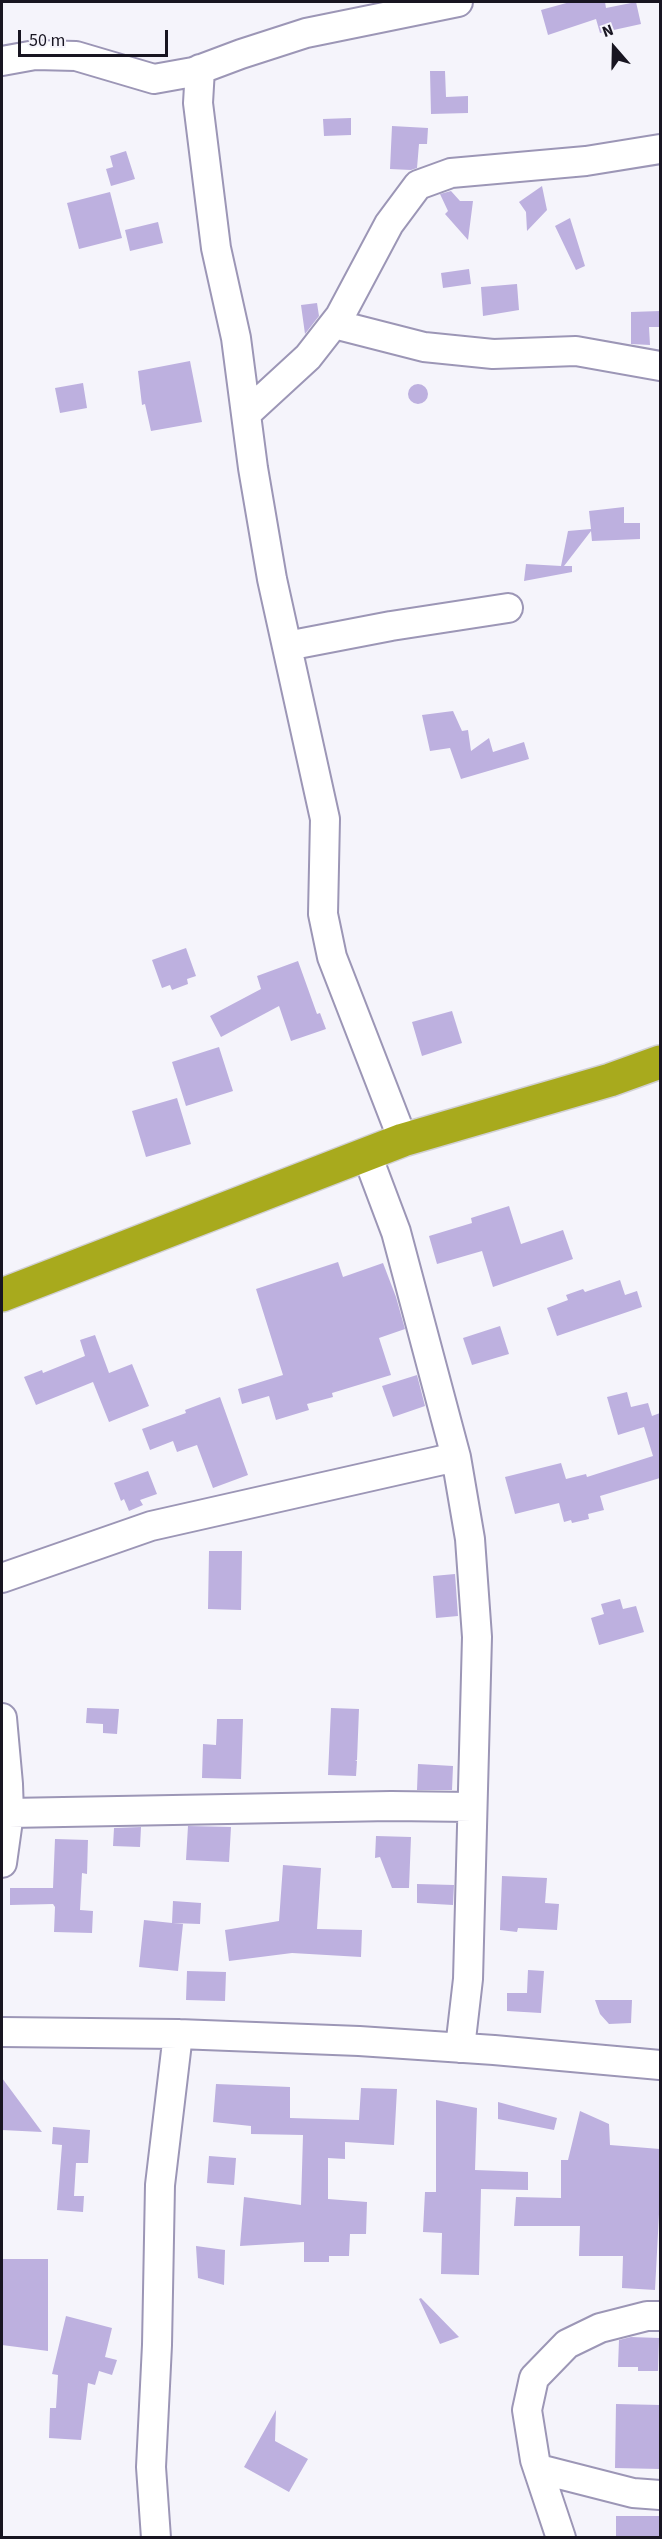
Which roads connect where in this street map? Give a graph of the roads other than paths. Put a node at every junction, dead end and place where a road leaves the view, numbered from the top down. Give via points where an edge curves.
1 (458, 2) edge
2 (372, 10) edge
3 (2, 61) edge
4 (200, 69) junction
5 (660, 149) edge
6 (334, 324) junction
7 (660, 366) edge
8 (246, 414) junction
9 (508, 608) dead end
10 (287, 646) junction
11 (660, 1062) edge
12 (403, 1140) junction
13 (367, 1155) junction
14 (2, 1295) edge
15 (456, 1457) junction
16 (2, 1578) edge
17 (2, 1718) edge
18 (472, 1807) junction
19 (9, 1814) junction
20 (2, 1863) edge
21 (2, 2032) edge
22 (178, 2034) junction
23 (460, 2048) junction
24 (660, 2065) edge
25 (660, 2316) edge
26 (539, 2469) junction
27 (660, 2495) edge
28 (156, 2538) edge
29 (561, 2538) edge

1 - 2 street
2 - 4 street
3 - 4 street via 35,55 76,56 154,79
4 - 8 street via 198,103 216,248 236,338
5 - 6 street via 586,161 451,173 418,185 389,224
6 - 7 street via 424,347 493,354 576,351
6 - 8 street via 309,357
8 - 10 street
9 - 10 street
10 - 12 street via 325,819 323,914 332,957
11 - 12 highway
12 - 13 highway
13 - 14 highway
13 - 15 street via 396,1232
15 - 16 street via 151,1526
15 - 18 street via 470,1539 477,1637
17 - 19 street
18 - 19 street
18 - 23 street via 468,1979
19 - 20 street
21 - 22 street
22 - 23 street
22 - 28 street via 160,2185 151,2467
23 - 24 street
25 - 26 street via 600,2328 567,2344 534,2378 527,2410
26 - 27 street via 633,2493
26 - 29 street

